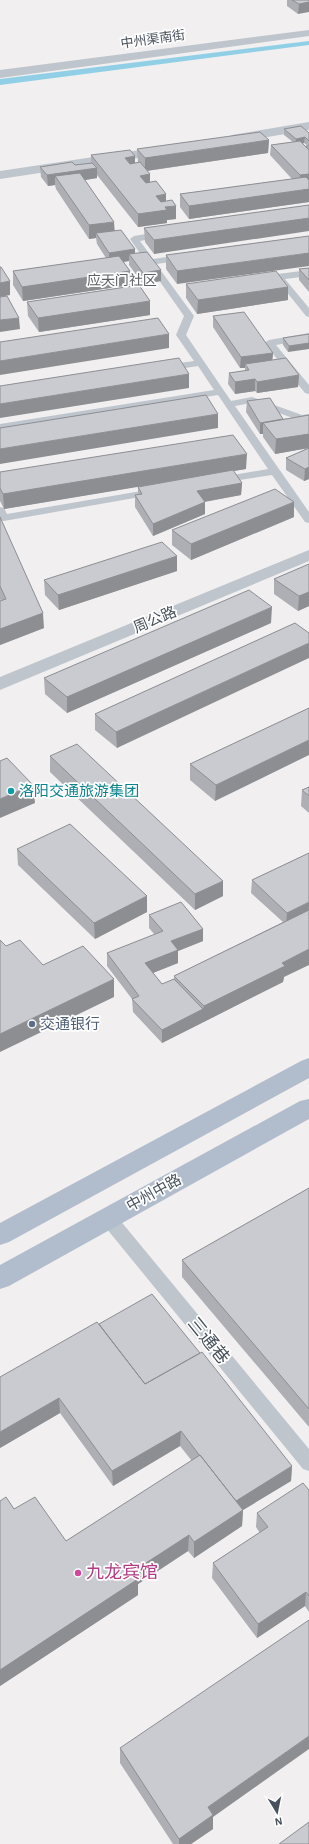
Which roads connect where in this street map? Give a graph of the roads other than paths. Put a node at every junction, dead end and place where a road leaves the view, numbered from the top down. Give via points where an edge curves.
1 (309, 33) edge
2 (0, 74) edge
3 (309, 126) edge
4 (223, 141) edge
5 (176, 149) edge
6 (0, 175) edge
7 (172, 232) edge
8 (196, 256) edge
9 (150, 262) junction
10 (309, 273) edge
11 (279, 277) junction
12 (256, 280) edge
13 (309, 314) edge
14 (309, 336) edge
15 (200, 363) junction
16 (154, 370) edge
17 (309, 391) edge
18 (221, 392) junction
19 (229, 404) junction
20 (309, 417) edge
21 (0, 427) edge
22 (250, 435) junction
23 (235, 437) edge
24 (275, 471) junction
25 (213, 482) edge
26 (167, 490) edge
27 (0, 510) edge
28 (309, 520) edge
29 (309, 555) edge
30 (0, 684) edge
31 (309, 1067) edge
32 (309, 1108) edge
33 (108, 1218) junction
34 (0, 1235) edge
35 (0, 1278) edge
36 (309, 1463) edge

1 - 2 street, 中州渠南街
3 - 4 street
5 - 6 street
7 - 9 lane via 134,239
8 - 9 lane
9 - 15 lane via 176,292 189,316 182,335
10 - 11 lane
11 - 12 lane
11 - 13 lane
14 - 17 lane via 269,343
15 - 16 lane
15 - 18 lane
18 - 19 lane
18 - 21 lane
19 - 20 lane via 252,400 301,418
19 - 22 lane
22 - 23 lane
22 - 24 lane
24 - 25 lane
24 - 28 lane
26 - 27 lane via 4,518
29 - 30 street, 周公路
31 - 34 main road
32 - 33 main road, 中州中路
33 - 35 main road, 中州中路
33 - 36 lane, 三通巷

